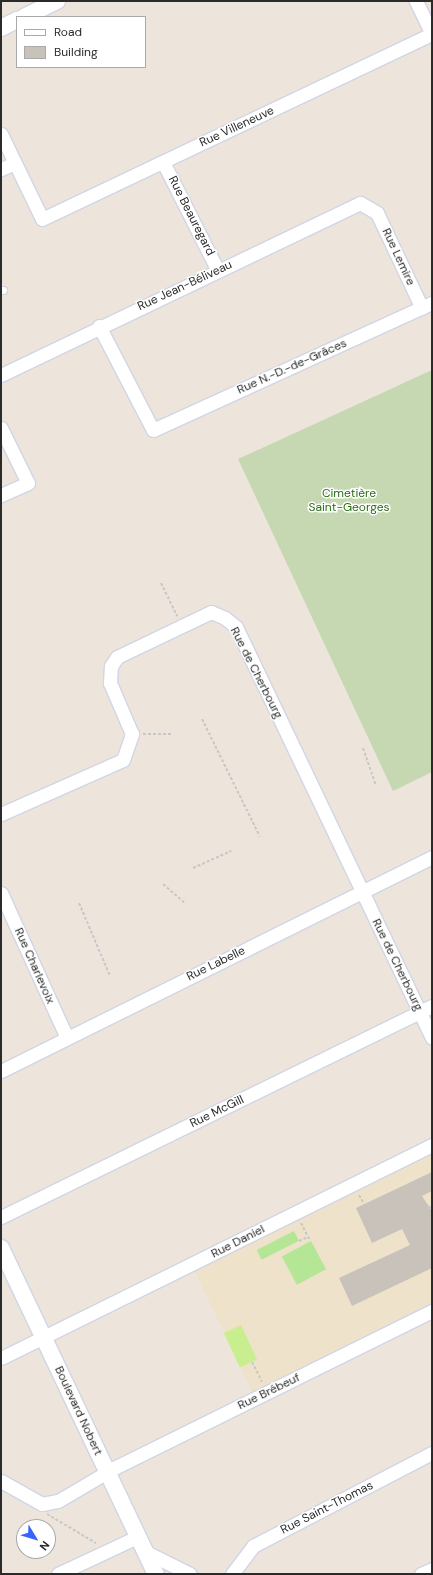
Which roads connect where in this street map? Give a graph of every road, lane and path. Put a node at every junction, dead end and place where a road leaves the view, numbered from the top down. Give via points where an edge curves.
1 (57, 1) edge
2 (416, 1) edge
3 (26, 16) edge
4 (16, 20) edge
5 (1, 28) edge
6 (432, 34) edge
7 (1, 134) edge
8 (15, 162) junction
9 (163, 162) junction
10 (1, 169) edge
11 (371, 207) joint
12 (218, 271) junction
13 (427, 306) edge
14 (99, 326) junction
15 (1, 375) edge
16 (1, 428) edge
17 (1, 495) edge
18 (161, 583) dead end
19 (181, 625) junction
20 (202, 719) dead end
21 (132, 734) junction
22 (171, 734) dead end
23 (363, 748) dead end
24 (376, 785) dead end
25 (1, 814) edge
26 (260, 837) dead end
27 (231, 851) dead end
28 (432, 857) edge
29 (193, 868) dead end
30 (163, 884) dead end
31 (362, 892) junction
32 (1, 893) edge
33 (79, 902) dead end
34 (186, 904) dead end
35 (110, 976) dead end
36 (432, 1006) edge
37 (420, 1013) junction
38 (67, 1038) junction
39 (432, 1038) edge
40 (1, 1072) edge
41 (432, 1145) edge
42 (432, 1206) edge
43 (428, 1208) dead end
44 (296, 1213) junction
45 (1, 1217) edge
46 (308, 1237) junction
47 (299, 1241) dead end
48 (310, 1241) dead end
49 (1, 1248) edge
50 (432, 1311) edge
51 (43, 1338) junction
52 (1, 1358) edge
53 (252, 1362) dead end
54 (267, 1393) junction
55 (432, 1453) edge
56 (106, 1472) junction
57 (1, 1481) edge
58 (42, 1504) junction
59 (141, 1544) junction
60 (109, 1550) junction
61 (432, 1569) edge
62 (58, 1574) edge
63 (156, 1574) edge
64 (190, 1574) edge
65 (232, 1574) edge
66 (421, 1574) edge

1 - 3 street
2 - 6 street
4 - 5 street
6 - 9 street, Rue Villeneuve
7 - 8 street
8 - 9 street, Rue Villeneuve via 42,219
8 - 10 street
9 - 12 street, Rue Beauregard
11 - 12 street, Rue Jean-Béliveau via 360,203
11 - 13 street, Rue Lemire
12 - 14 street, Rue Jean-Béliveau
13 - 14 street, Rue N.-D.-de-Grâces via 153,430
14 - 15 street, Rue Jean-Béliveau
16 - 17 street via 28,483
18 - 19 path
19 - 21 street, Rue de Cherbourg via 124,652 111,666 110,683
19 - 31 street, Rue de Cherbourg via 211,612 236,627
20 - 26 path
21 - 22 path
21 - 25 street via 122,760
23 - 24 path
27 - 29 path
28 - 31 street, Rue Labelle
30 - 34 path
31 - 37 street, Rue de Cherbourg
31 - 38 street, Rue Labelle
32 - 38 street, Rue Charlevoix
33 - 35 path
36 - 37 street, Rue McGill
37 - 39 street, Rue de Cherbourg
37 - 45 street, Rue McGill
38 - 40 street, Rue Labelle
41 - 44 street, Rue Daniel
42 - 43 path
44 - 46 path
44 - 51 street, Rue Daniel
46 - 47 path
46 - 48 path
49 - 51 street, Boulevard Nobert
50 - 54 street, Rue Brébeuf
51 - 52 street, Rue Daniel
51 - 56 street, Boulevard Nobert
53 - 54 path
54 - 56 street, Rue Brébeuf
55 - 65 street, Rue Saint-Thomas via 253,1546
56 - 58 street, Rue Brébeuf via 58,1501
56 - 59 street, Boulevard Nobert
57 - 58 street
58 - 60 path via 49,1517
59 - 60 street
59 - 63 street, Boulevard Nobert
59 - 64 street
60 - 62 street
61 - 66 street

